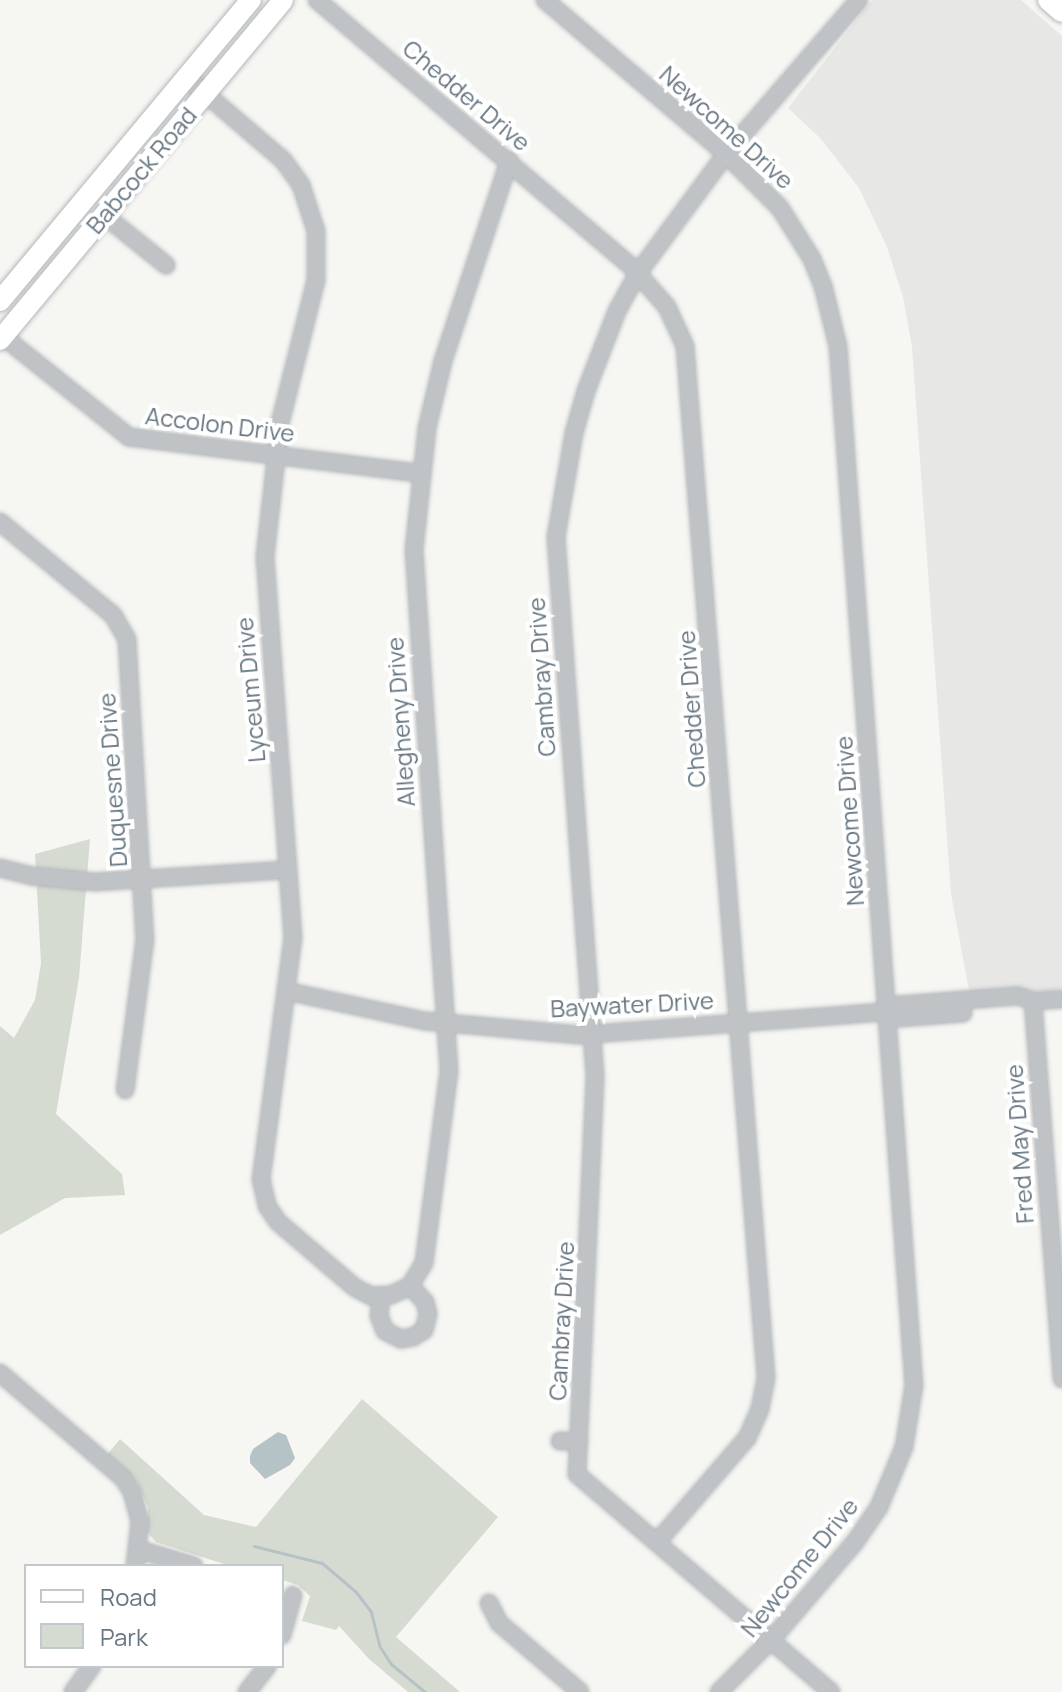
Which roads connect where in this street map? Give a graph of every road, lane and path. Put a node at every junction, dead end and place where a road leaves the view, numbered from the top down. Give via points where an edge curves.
1 (251, 0) edge
2 (283, 0) edge
3 (317, 0) edge
4 (545, 0) edge
5 (859, 0) edge
6 (1048, 0) edge
7 (1062, 12) edge
8 (186, 77) junction
9 (205, 93) junction
10 (726, 154) junction
11 (509, 161) junction
12 (104, 215) junction
13 (166, 265) dead end
14 (638, 273) junction
15 (0, 301) edge
16 (1, 337) edge
17 (278, 456) junction
18 (420, 473) junction
19 (0, 522) edge
20 (0, 868) edge
21 (288, 870) junction
22 (143, 880) junction
23 (286, 991) junction
24 (1062, 999) edge
25 (1033, 1001) junction
26 (887, 1012) junction
27 (738, 1022) junction
28 (446, 1024) junction
29 (592, 1033) junction
30 (125, 1090) dead end
31 (406, 1289) junction
32 (381, 1296) junction
33 (0, 1373) edge
34 (1062, 1379) edge
35 (560, 1441) dead end
36 (579, 1442) junction
37 (658, 1541) junction
38 (137, 1558) edge
39 (180, 1564) edge
40 (294, 1596) edge
41 (489, 1603) dead end
42 (284, 1628) edge
43 (772, 1639) junction
44 (91, 1668) edge
45 (265, 1668) edge
46 (73, 1692) edge
47 (247, 1692) edge
48 (580, 1692) edge
49 (719, 1692) edge
50 (831, 1692) edge

1 - 8 main road, Babcock Road
2 - 9 main road, Babcock Road
3 - 11 street, Chedder Drive
4 - 10 street, Newcome Drive
5 - 10 street, Cambray Drive
6 - 7 main road
8 - 9 street, Lyceum Drive
8 - 15 main road, Babcock Road
9 - 12 main road, Babcock Road
9 - 17 street, Lyceum Drive via 295,174 316,231 316,280 287,387
10 - 14 street, Cambray Drive
10 - 26 street, Newcome Drive via 760,185 797,232 823,286 838,346
11 - 14 street, Chedder Drive
11 - 18 street, Allegheny Drive via 443,361
12 - 13 street
12 - 16 main road, Babcock Road
14 - 27 street, Chedder Drive via 667,307 688,360
14 - 29 street, Cambray Drive via 586,391 556,537
16 - 17 street, Accolon Drive via 129,437
17 - 18 street, Accolon Drive
17 - 21 street, Lyceum Drive via 266,531 265,581
18 - 28 street, Allegheny Drive via 413,582
19 - 22 street, Duquesne Drive via 113,615 127,639
20 - 22 street via 67,881
21 - 22 street
21 - 23 street, Lyceum Drive via 293,937
22 - 30 street, Duquesne Drive via 143,966
23 - 28 street, Baywater Drive
23 - 32 street, Lyceum Drive via 262,1194 278,1222 363,1294
24 - 25 street, Baywater Drive
25 - 26 street, Baywater Drive via 1018,996 899,1018
25 - 34 street, Fred May Drive via 1046,1285
26 - 27 street, Baywater Drive
26 - 43 street, Newcome Drive via 913,1354 910,1418 879,1507
27 - 29 street, Baywater Drive
27 - 37 street, Chedder Drive via 764,1394 747,1438
28 - 29 street, Baywater Drive
28 - 31 street, Allegheny Drive via 449,1071 424,1263
29 - 36 street, Cambray Drive via 595,1127
31 - 32 street
31 - 32 street via 425,1302 428,1314 424,1330 413,1337 393,1336 380,1324
33 - 38 street via 123,1478 137,1507
35 - 36 street
36 - 37 street, Cambray Drive via 577,1474
37 - 43 street, Cambray Drive
38 - 39 street
40 - 42 street
41 - 48 street via 499,1623
43 - 49 street, Newcome Drive
43 - 50 street, Cambray Drive
44 - 46 street
45 - 47 street

